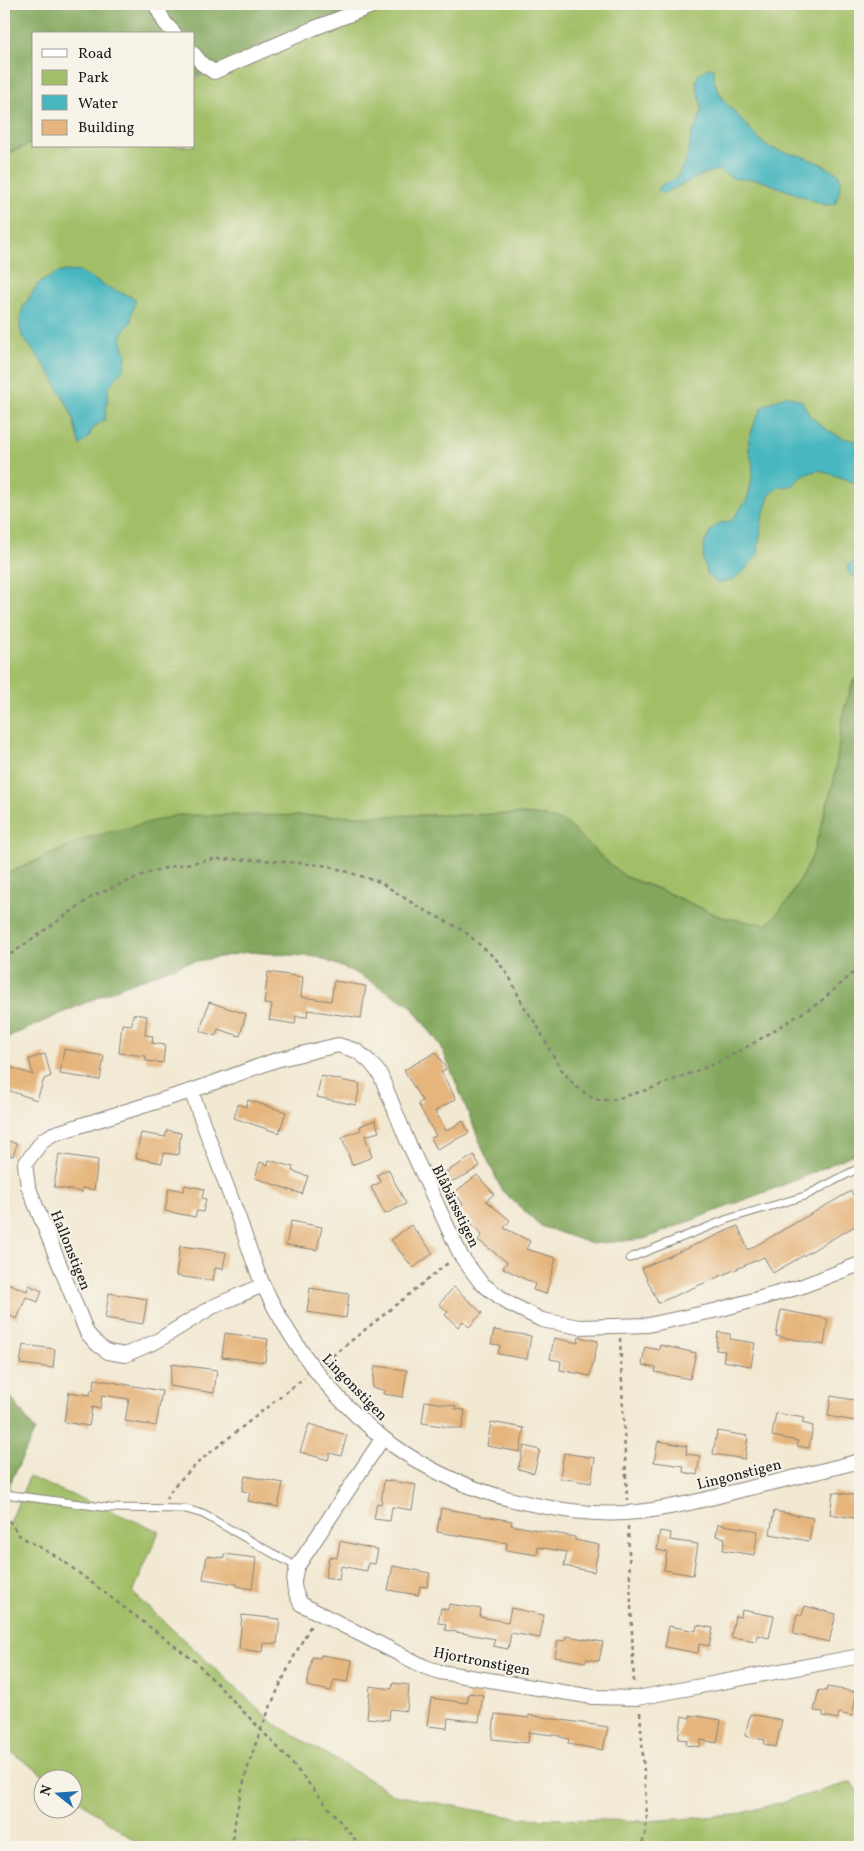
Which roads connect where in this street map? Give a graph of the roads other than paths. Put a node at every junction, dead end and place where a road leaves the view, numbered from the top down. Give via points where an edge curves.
1 (155, 4) edge
2 (377, 4) edge
3 (173, 32) edge
4 (195, 55) edge
5 (191, 1092) junction
6 (860, 1171) edge
7 (630, 1258) dead end
8 (860, 1264) edge
9 (263, 1285) junction
10 (382, 1439) junction
11 (860, 1461) edge
12 (4, 1494) edge
13 (297, 1567) junction
14 (860, 1656) edge

1 - 3 street via 164,23
2 - 4 street via 214,72
5 - 8 street, Blåbärsstigen via 276,1060 338,1045 357,1051 380,1074 461,1256 481,1283 508,1303 542,1320 580,1326 648,1325 800,1287
5 - 9 street, Lingonstigen
5 - 9 street, Hallonstigen via 53,1134 43,1140 25,1164 28,1186 87,1333 108,1352 125,1355 157,1342 212,1308
6 - 7 lane via 859,1168 804,1196 728,1219
9 - 10 street, Lingonstigen via 307,1361 340,1400
10 - 11 street, Lingonstigen via 421,1464 464,1484 511,1500 590,1514 627,1513 683,1504
10 - 13 street, Hjortronstigen
12 - 13 lane via 110,1508 186,1509 203,1514
13 - 14 street, Hjortronstigen via 293,1589 302,1604 425,1667 593,1697 637,1698

